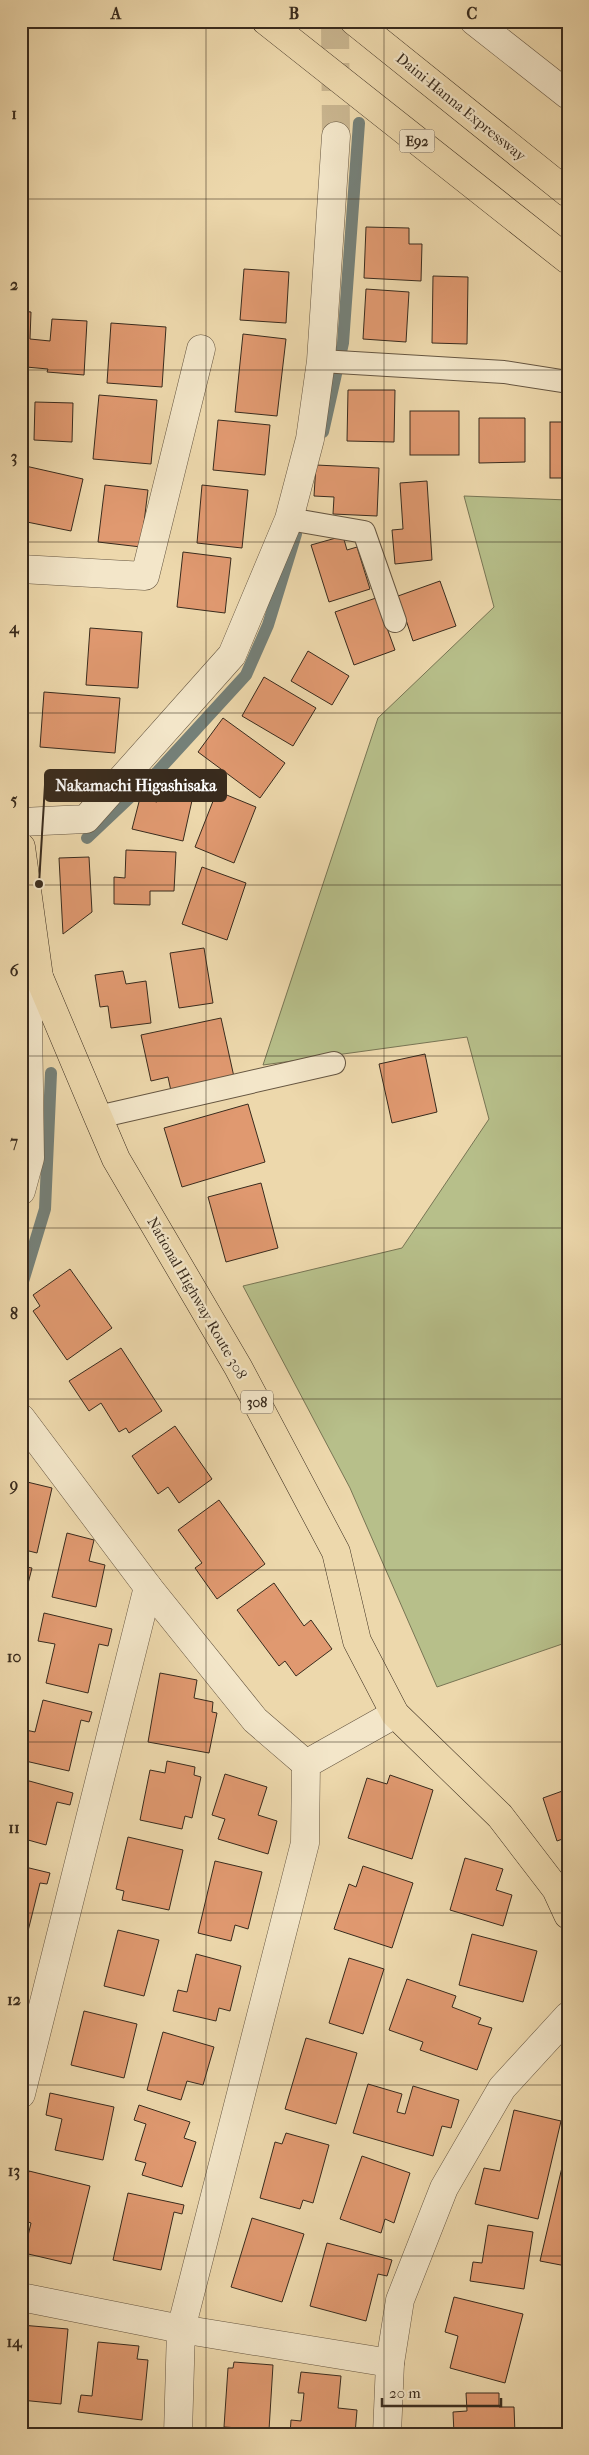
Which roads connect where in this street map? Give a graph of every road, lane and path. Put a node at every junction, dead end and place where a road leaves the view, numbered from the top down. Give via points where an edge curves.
1 (266, 21) edge
2 (354, 21) edge
3 (474, 21) edge
4 (568, 95) edge
5 (336, 136) tunnel mouth
6 (568, 193) edge
7 (568, 260) edge
8 (201, 349) dead end
9 (321, 361) junction
10 (568, 382) edge
11 (289, 519) junction
12 (21, 569) edge
13 (395, 621) dead end
14 (21, 822) edge
15 (21, 847) edge
16 (39, 977) junction
17 (334, 1063) dead end
18 (98, 1117) junction
19 (21, 1191) edge
20 (21, 1418) edge
21 (148, 1586) junction
22 (395, 1714) junction
23 (306, 1764) junction
24 (562, 1887) edge
25 (568, 1915) edge
26 (568, 2016) edge
27 (21, 2094) edge
28 (21, 2297) edge
29 (181, 2329) junction
30 (390, 2363) junction
31 (178, 2434) edge
32 (387, 2434) edge

1 - 7 highway, E92
2 - 6 highway, Daini-Hanna Expressway
3 - 4 street
5 - 9 street
8 - 12 street via 146,576
9 - 10 lane via 504,372
9 - 11 street via 310,439
11 - 13 lane via 364,532
11 - 14 street via 232,655 86,819
15 - 16 highway, National Highway Route 308 / 308
16 - 18 highway, National Highway Route 308 / 308
16 - 19 street via 28,1020 30,1158
17 - 18 lane
18 - 22 highway, National Highway Route 308 / 308 via 116,1159 238,1367 336,1552 357,1641
20 - 21 street
21 - 23 street via 255,1720
21 - 27 street
22 - 23 street
22 - 24 highway, National Highway Route 308 / 308 via 500,1816
23 - 29 street via 305,1843
24 - 25 highway, National Highway Route 308 / 308
26 - 30 street via 502,2088 444,2188 400,2300
28 - 29 street
29 - 30 street
29 - 31 street
30 - 32 street

